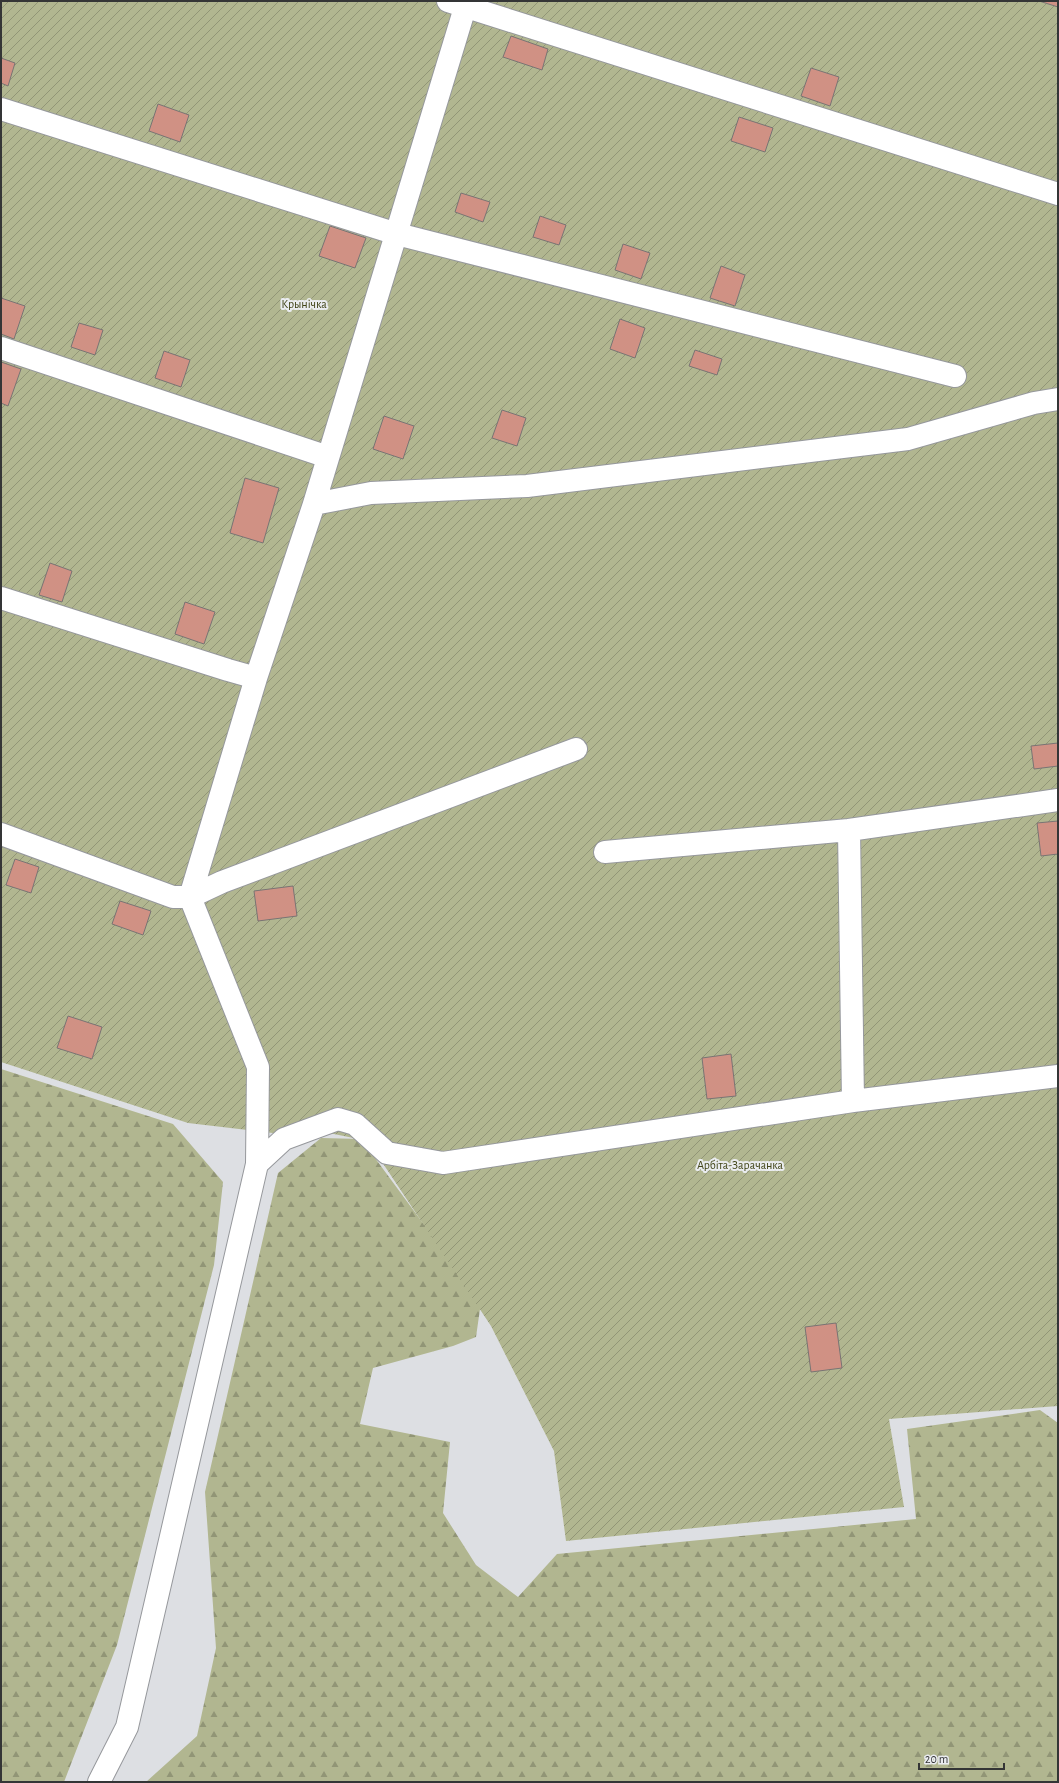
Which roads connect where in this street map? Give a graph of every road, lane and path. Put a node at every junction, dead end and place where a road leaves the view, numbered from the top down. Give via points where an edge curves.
1 (460, 3) edge
2 (1, 109) edge
3 (1058, 194) edge
4 (397, 234) junction
5 (1, 348) edge
6 (955, 376) dead end
7 (1058, 399) edge
8 (328, 457) junction
9 (314, 504) junction
10 (1, 598) edge
11 (256, 678) junction
12 (576, 749) dead end
13 (1058, 800) edge
14 (850, 830) junction
15 (1, 834) edge
16 (605, 852) dead end
17 (190, 898) junction
18 (1058, 1076) edge
19 (853, 1101) junction
20 (257, 1164) junction
21 (99, 1782) edge

1 - 3 street
1 - 4 street
2 - 4 street
4 - 6 street
4 - 8 street
5 - 8 street
7 - 9 street via 1034,403 908,439 527,486 371,493
8 - 9 street
9 - 11 street
10 - 11 street
11 - 17 street
12 - 17 street via 222,882
13 - 14 street
14 - 16 street
14 - 19 street
15 - 17 street via 173,897
17 - 20 street via 258,1067
18 - 19 street
19 - 20 street via 443,1163 387,1153 355,1124 338,1119 284,1140
20 - 21 street via 127,1728

